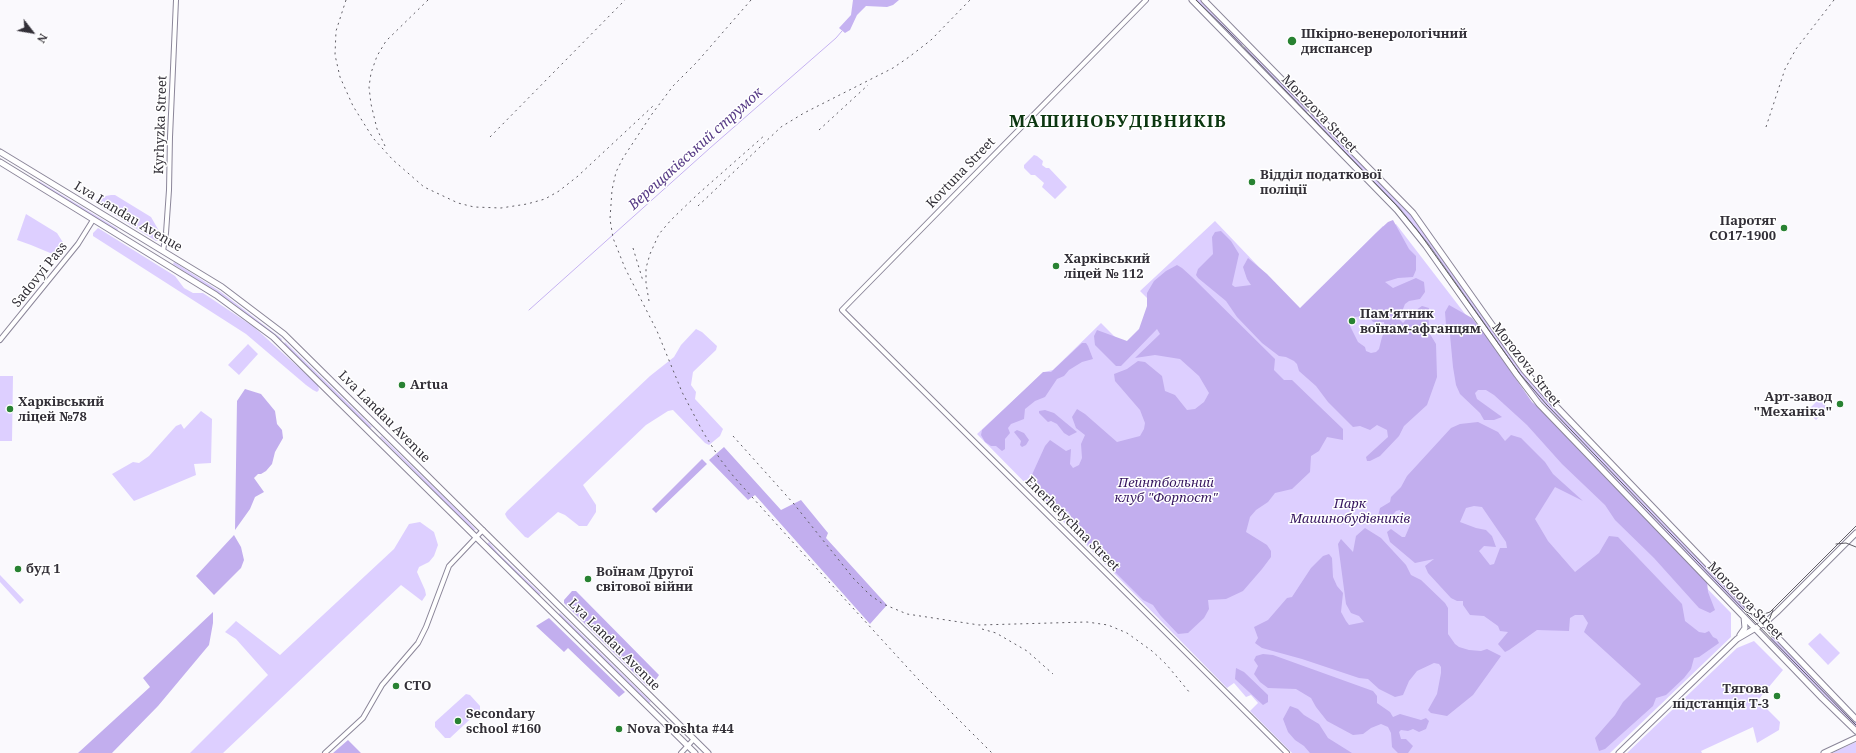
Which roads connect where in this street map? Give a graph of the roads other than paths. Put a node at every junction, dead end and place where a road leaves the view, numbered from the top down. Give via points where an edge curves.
1 (176, 0) edge
2 (1146, 0) edge
3 (1192, 0) edge
4 (1204, 0) edge
5 (0, 152) edge
6 (0, 162) edge
7 (93, 220) junction
8 (124, 228) junction
9 (119, 236) junction
10 (163, 251) junction
11 (158, 260) junction
12 (842, 310) joint
13 (0, 340) edge
14 (380, 428) junction
15 (373, 436) junction
16 (483, 530) junction
17 (1856, 533) edge
18 (475, 537) junction
19 (1744, 616) junction
20 (1764, 623) junction
21 (1756, 628) junction
22 (1737, 639) junction
23 (1856, 719) edge
24 (684, 728) junction
25 (1856, 731) edge
26 (677, 736) junction
27 (1856, 738) edge
28 (694, 739) junction
29 (688, 746) junction
30 (325, 753) edge
31 (681, 753) edge
32 (695, 753) edge
33 (708, 753) edge
34 (1287, 753) edge
35 (1619, 753) edge
36 (1824, 753) edge

1 - 10 street, Kyrhyzka Street via 169,190
2 - 12 street, Kovtuna Street
3 - 19 main road, Morozova Street via 1397,210 1426,246 1539,404
4 - 20 main road, Morozova Street via 1413,213 1524,370
5 - 8 main road, Lva Landau Avenue
6 - 7 main road, Lva Landau Avenue
7 - 9 main road, Lva Landau Avenue
7 - 13 street, Sadovyi Pass via 78,244
8 - 9 main road
8 - 10 main road, Lva Landau Avenue
9 - 11 main road, Lva Landau Avenue
10 - 11 main road
10 - 14 main road, Lva Landau Avenue via 222,287 272,324
11 - 15 main road, Lva Landau Avenue via 216,295 266,332
12 - 34 street, Enerhetychna Street
14 - 15 main road
14 - 16 main road, Lva Landau Avenue
15 - 18 main road, Lva Landau Avenue
16 - 18 street
16 - 24 main road, Lva Landau Avenue
17 - 20 main road
18 - 26 main road, Lva Landau Avenue
18 - 30 street via 447,570 432,614 418,643 382,685 363,718
19 - 21 main road, Morozova Street
19 - 22 main road via 1745,628
20 - 21 main road
20 - 23 main road, Morozova Street
21 - 22 main road
21 - 25 main road, Morozova Street
22 - 35 main road
24 - 26 main road
24 - 28 main road, Lva Landau Avenue
26 - 29 main road, Lva Landau Avenue
27 - 36 main road
28 - 29 street
28 - 33 main road, Lva Landau Avenue
29 - 31 street
29 - 32 main road, Lva Landau Avenue

